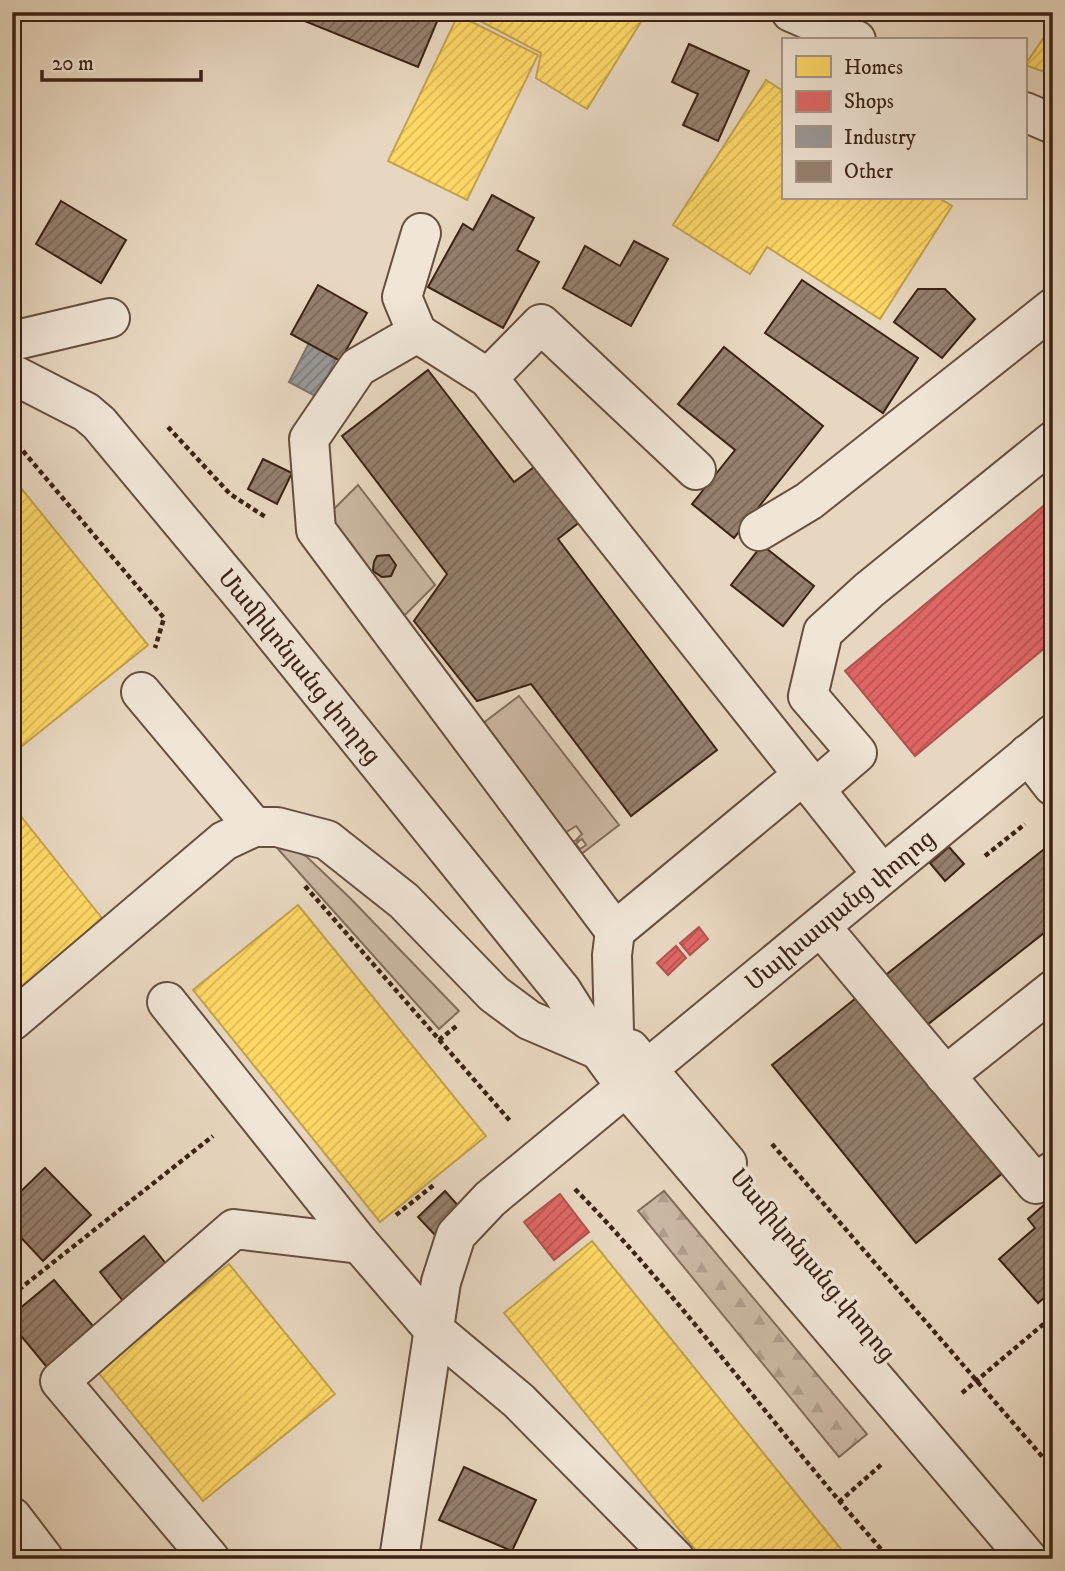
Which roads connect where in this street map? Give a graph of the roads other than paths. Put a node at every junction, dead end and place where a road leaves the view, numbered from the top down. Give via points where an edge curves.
1 (791, 12) edge
2 (851, 38) edge
3 (1026, 112) edge
4 (1053, 124) edge
5 (421, 233) dead end
6 (1053, 308) edge
7 (110, 318) dead end
8 (417, 332) junction
9 (12, 341) edge
10 (12, 374) edge
11 (488, 378) junction
12 (1053, 441) edge
13 (696, 470) dead end
14 (759, 531) dead end
15 (141, 692) road end
16 (1040, 744) edge
17 (809, 782) junction
18 (1053, 786) edge
19 (254, 827) junction
20 (882, 874) junction
21 (821, 927) junction
22 (615, 931) junction
23 (1053, 990) edge
24 (167, 1002) dead end
25 (12, 1021) edge
26 (606, 1041) junction
27 (945, 1076) junction
28 (637, 1078) junction
29 (1053, 1171) edge
30 (360, 1244) junction
31 (433, 1329) junction
32 (12, 1517) edge
33 (1053, 1549) edge
34 (44, 1559) edge
35 (210, 1559) edge
36 (399, 1559) edge
37 (675, 1559) edge
38 (1028, 1559) edge

1 - 2 street
3 - 4 street
5 - 8 street via 402,298
6 - 14 street via 809,501
7 - 9 street
8 - 11 street
8 - 22 street via 358,367 309,439 316,530
10 - 26 street, Մամիկոնյանց փողոց via 99,423
11 - 13 street via 541,324
11 - 17 street
12 - 17 street via 822,632 808,696 857,753
15 - 19 street
16 - 18 street
16 - 20 street, Մալխասյանց փողոց
17 - 20 street
17 - 22 street
19 - 25 street via 224,841
19 - 26 street via 277,827 327,840 404,901 494,994 529,1020
20 - 21 street, Մալխասյանց փողոց
21 - 27 street
21 - 28 street, Մալխասյանց փողոց
22 - 26 street
23 - 27 street
24 - 30 street
26 - 28 street, Մամիկոնյանց փողոց
27 - 29 street via 1036,1184
28 - 31 street, Մալխասյանց փողոց via 490,1199 456,1234 440,1282
28 - 33 street, Մամիկոնյանց փողոց
28 - 38 street, Մամիկոնյանց փողոց
30 - 31 street
30 - 35 street via 234,1229 60,1381
31 - 36 street, Մալխասյանց փողոց
31 - 37 street via 519,1401
32 - 34 street

